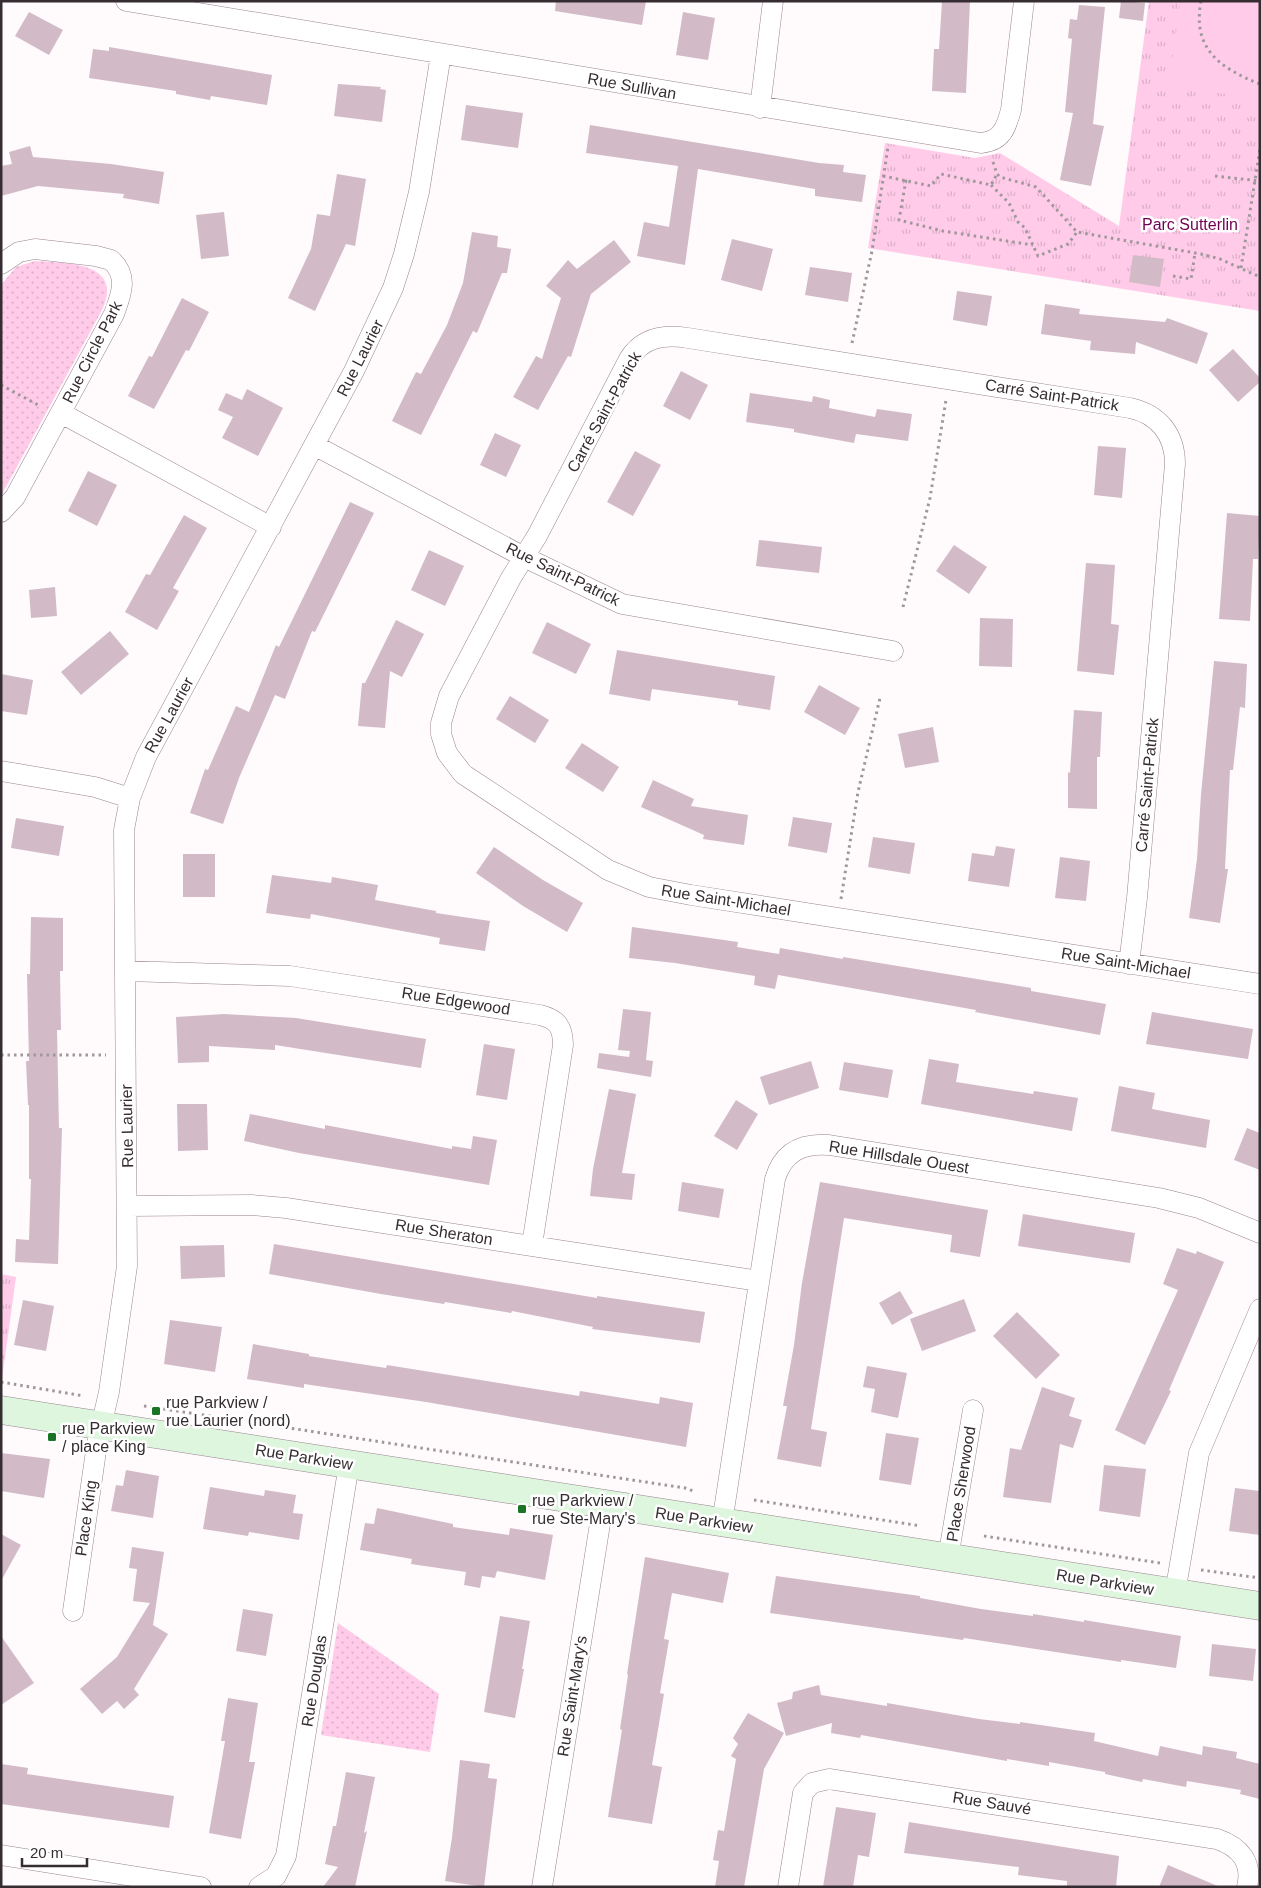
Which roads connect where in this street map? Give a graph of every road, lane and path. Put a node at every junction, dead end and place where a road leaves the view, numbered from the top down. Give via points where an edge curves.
1 (126, 1) edge
2 (773, 1) edge
3 (1024, 1) edge
4 (1202, 1) edge
5 (441, 54) junction
6 (1260, 84) edge
7 (760, 108) junction
8 (888, 144) dead end
9 (1260, 149) edge
10 (992, 156) dead end
11 (997, 174) junction
12 (884, 176) junction
13 (1215, 176) dead end
14 (906, 180) junction
15 (1255, 181) junction
16 (1260, 181) edge
17 (991, 185) junction
18 (1077, 232) junction
19 (1033, 245) junction
20 (1196, 253) junction
21 (1, 264) edge
22 (1241, 268) junction
23 (1173, 276) dead end
24 (1260, 277) edge
25 (851, 348) dead end
26 (1, 385) edge
27 (946, 395) dead end
28 (61, 413) junction
29 (314, 445) junction
30 (1, 512) edge
31 (272, 527) junction
32 (524, 557) junction
33 (904, 607) dead end
34 (893, 651) dead end
35 (880, 698) dead end
36 (1, 771) edge
37 (130, 798) junction
38 (840, 902) dead end
39 (1129, 964) junction
40 (126, 971) junction
41 (1260, 984) edge
42 (1, 1055) edge
43 (111, 1055) dead end
44 (128, 1206) junction
45 (1260, 1234) edge
46 (532, 1245) junction
47 (759, 1281) junction
48 (1260, 1309) edge
49 (1, 1382) edge
50 (85, 1397) dead end
51 (139, 1406) dead end
52 (1, 1410) edge
53 (973, 1410) dead end
54 (102, 1426) junction
55 (348, 1464) junction
56 (696, 1492) dead end
57 (756, 1501) dead end
58 (602, 1505) junction
59 (722, 1523) junction
60 (923, 1527) dead end
61 (985, 1536) dead end
62 (948, 1558) junction
63 (1149, 1561) dead end
64 (1209, 1571) dead end
65 (1260, 1578) edge
66 (1176, 1594) junction
67 (1260, 1606) edge
68 (73, 1611) dead end
69 (1, 1855) edge
70 (202, 1887) edge
71 (260, 1887) edge
72 (542, 1887) edge
73 (788, 1887) edge
74 (1247, 1887) edge

1 - 5 street, Rue Sullivan
2 - 7 street
3 - 7 street, Rue Sullivan via 1011,110 1001,136 989,142
4 - 6 path via 1198,18 1204,45 1214,57
5 - 7 street, Rue Sullivan
5 - 29 street, Rue Laurier via 419,192 399,272 369,342
8 - 12 path
9 - 15 path
10 - 11 path
11 - 17 path
11 - 18 path via 1036,187
12 - 14 path
12 - 25 path
13 - 15 path
14 - 17 path via 931,186 941,174
14 - 19 path via 899,220 943,231
15 - 16 path
15 - 22 path
17 - 19 path via 1006,198
18 - 19 path via 1068,244 1038,256
18 - 20 path
20 - 22 path
20 - 23 path via 1191,279
21 - 28 street, Rue Circle Park via 18,252 46,249 104,257 112,260 121,271 122,289 114,314
22 - 24 path
26 - 28 path
27 - 33 path via 930,498
28 - 30 street, Rue Circle Park via 15,497
28 - 31 street, Rue Circle Park
29 - 31 street, Rue Laurier
29 - 32 street, Rue Saint-Patrick
31 - 37 street, Rue Laurier via 146,757
32 - 34 street, Rue Saint-Patrick via 622,604
32 - 39 street, Rue Saint-Michael via 450,696 441,723 443,744 452,763 478,785 597,864 649,887
32 - 39 street, Carré Saint-Patrick via 629,359 639,347 656,338 688,338 1130,408 1155,419 1169,434 1175,464 1138,898
35 - 38 path via 858,792
36 - 37 street via 94,787
37 - 40 street, Rue Laurier via 124,830
39 - 41 street, Rue Saint-Michael
40 - 44 street, Rue Laurier
40 - 46 street, Rue Edgewood via 290,976 555,1020 563,1032 563,1045
42 - 43 path
44 - 46 street, Rue Sheraton via 267,1206
44 - 54 street, Rue Laurier via 127,1266
45 - 47 street, Rue Hillsdale Ouest via 1172,1200 818,1144 789,1154 778,1169
46 - 47 street, Rue Sheraton
47 - 59 street, Rue Hillsdale Ouest
48 - 66 street via 1199,1453
49 - 50 path
51 - 56 path, Rue Parkview via 152,1405 675,1486
52 - 54 street, Rue Parkview
53 - 62 street, Place Sherwood
54 - 55 street, Rue Parkview
54 - 68 street, Place King
55 - 58 street, Rue Parkview
55 - 71 street, Rue Douglas via 286,1856 276,1876
57 - 60 path, Rue Parkview
58 - 59 street, Rue Parkview
58 - 72 street, Rue Saint-Mary's
59 - 62 street, Rue Parkview
61 - 63 path, Rue Parkview
62 - 66 street, Rue Parkview
64 - 65 path
66 - 67 street, Rue Parkview
69 - 70 street
73 - 74 street, Rue Sauvé via 803,1793 812,1783 829,1779 1217,1839 1233,1846 1246,1860 1249,1869

